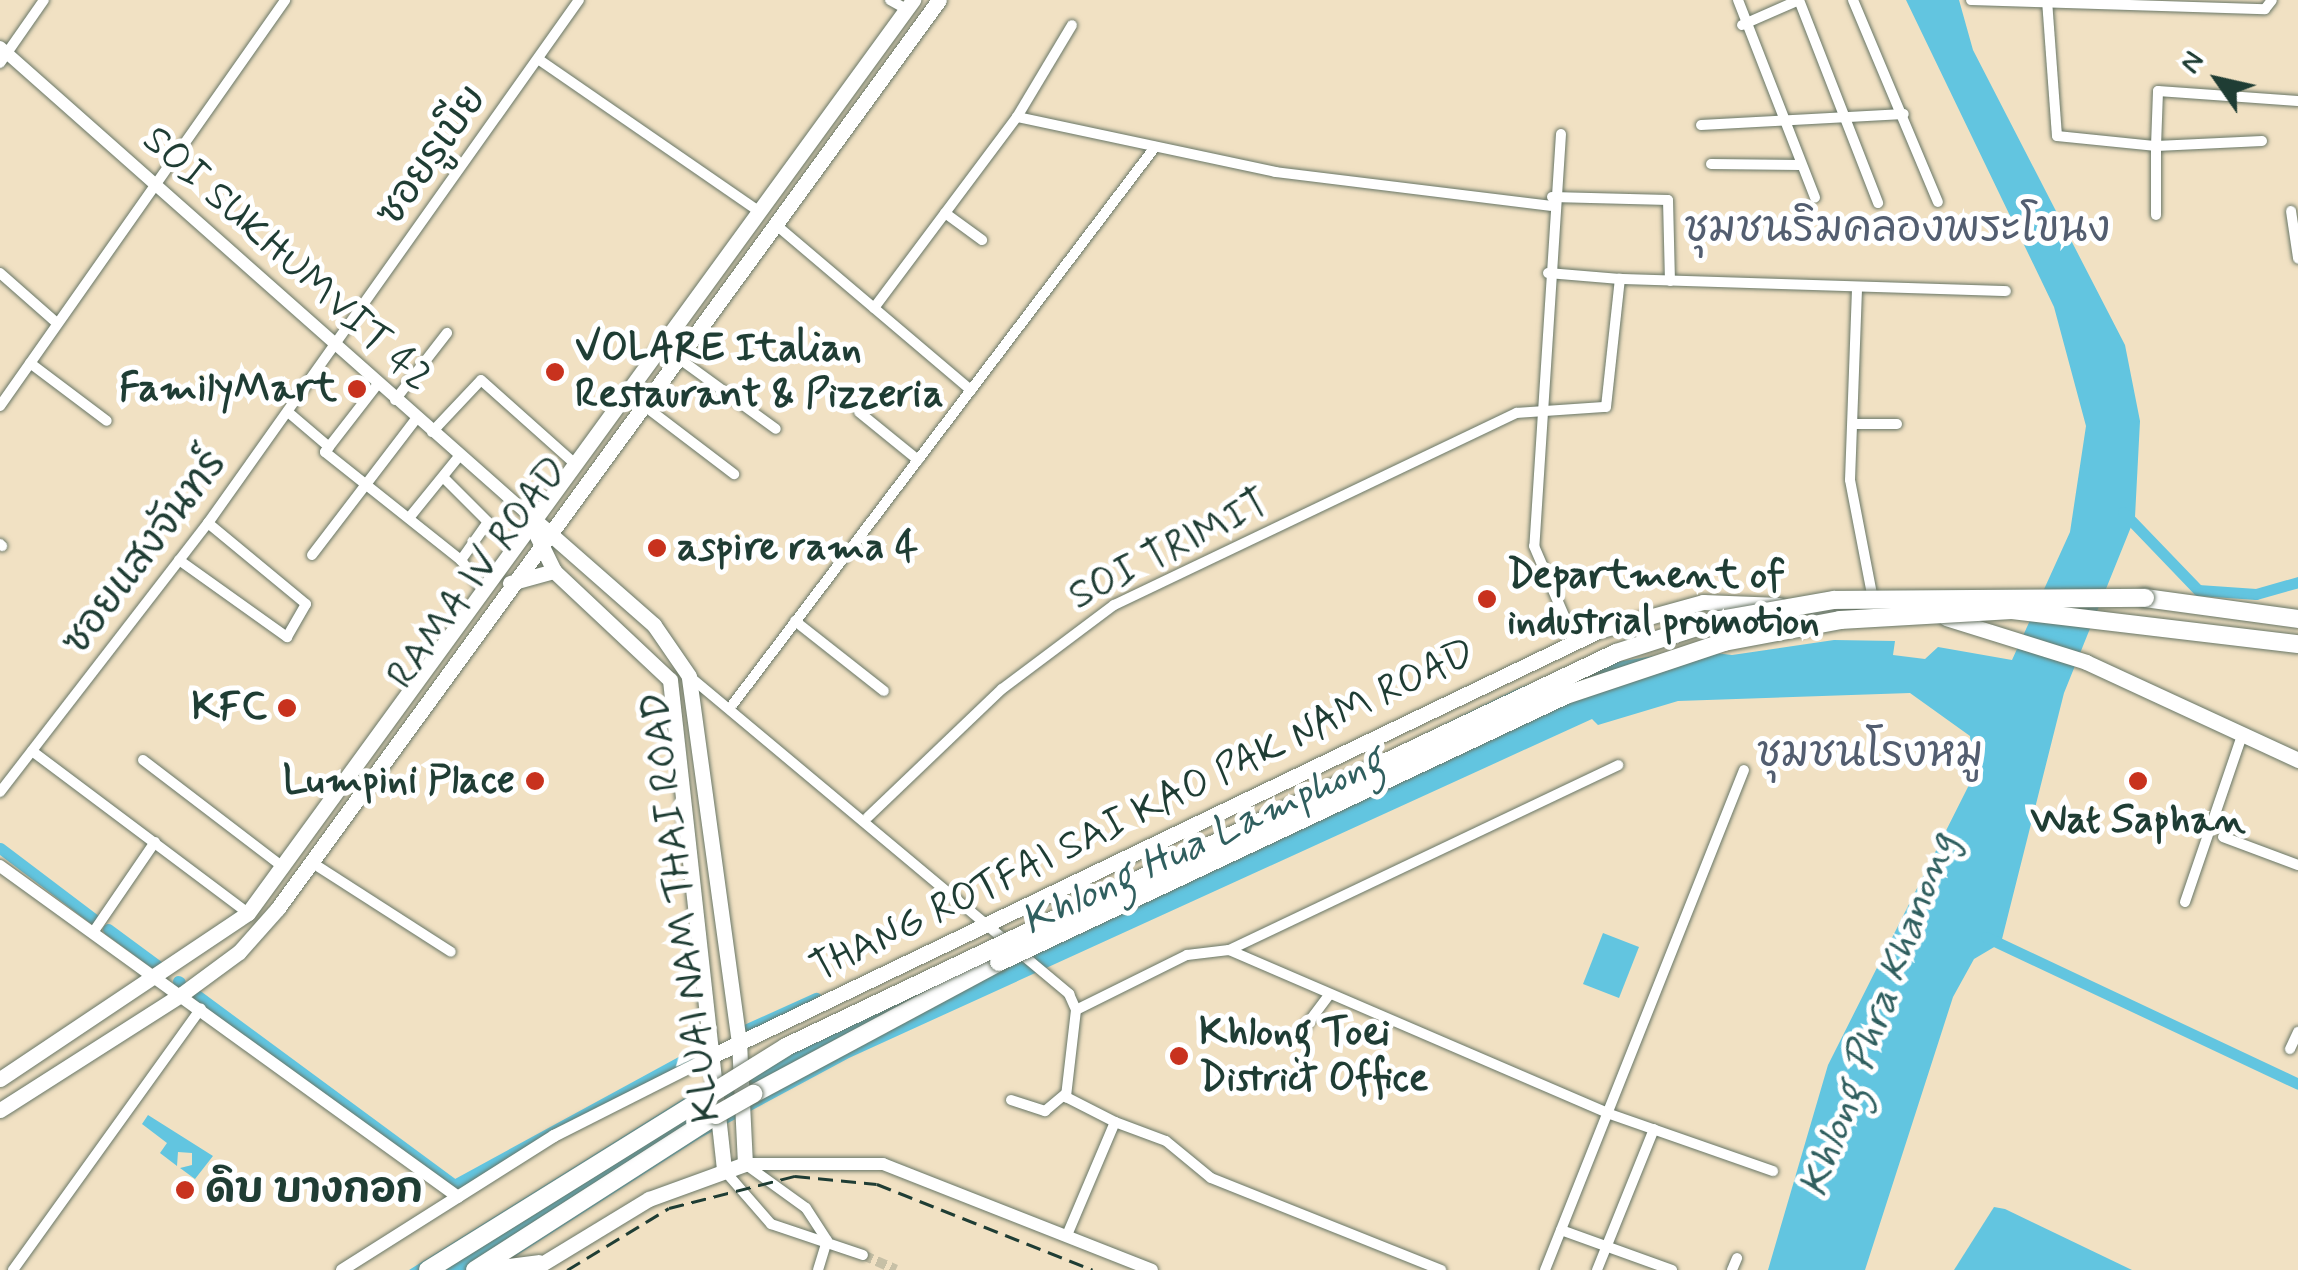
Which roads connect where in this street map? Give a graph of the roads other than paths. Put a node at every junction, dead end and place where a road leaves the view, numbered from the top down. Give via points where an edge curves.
1 (44, 0) edge
2 (286, 0) edge
3 (578, 0) edge
4 (890, 0) edge
5 (939, 0) edge
6 (1738, 0) edge
7 (1799, 0) edge
8 (1853, 0) edge
9 (1971, 0) edge
10 (2048, 1) edge
11 (2171, 2) edge
12 (910, 4) edge
13 (2268, 4) edge
14 (1742, 24) junction
15 (1072, 25) dead end
16 (2, 54) edge
17 (538, 59) junction
18 (2298, 100) edge
19 (1904, 114) junction
20 (1017, 117) junction
21 (1847, 121) junction
22 (1785, 122) junction
23 (1701, 125) dead end
24 (1561, 134) dead end
25 (2262, 141) dead end
26 (2156, 146) junction
27 (1155, 147) junction
28 (1711, 164) dead end
29 (1800, 165) junction
30 (154, 182) junction
31 (1815, 198) dead end
32 (1552, 201) junction
33 (1938, 202) dead end
34 (1878, 203) dead end
35 (758, 211) junction
36 (2291, 212) dead end
37 (945, 213) junction
38 (2156, 215) dead end
39 (775, 224) junction
40 (982, 240) dead end
41 (2298, 258) edge
42 (0, 273) edge
43 (1548, 273) junction
44 (1620, 278) junction
45 (1670, 281) junction
46 (1857, 288) junction
47 (2006, 291) dead end
48 (874, 308) junction
49 (57, 323) junction
50 (447, 334) dead end
51 (335, 346) junction
52 (677, 356) junction
53 (30, 363) junction
54 (378, 385) junction
55 (971, 390) junction
56 (395, 400) junction
57 (642, 404) junction
58 (0, 406) edge
59 (1544, 410) junction
60 (288, 412) junction
61 (860, 412) dead end
62 (416, 419) junction
63 (107, 421) dead end
64 (1854, 424) junction
65 (1897, 424) dead end
66 (776, 429) dead end
67 (432, 432) junction
68 (329, 447) junction
69 (460, 455) junction
70 (918, 460) junction
71 (574, 462) junction
72 (734, 474) dead end
73 (443, 477) junction
74 (366, 482) junction
75 (409, 518) junction
76 (532, 518) junction
77 (208, 523) junction
78 (543, 538) junction
79 (312, 555) dead end
80 (179, 560) junction
81 (461, 560) junction
82 (554, 571) junction
83 (508, 584) junction
84 (481, 588) junction
85 (1874, 607) junction
86 (2298, 617) edge
87 (795, 622) junction
88 (1575, 641) junction
89 (2298, 644) edge
90 (689, 676) junction
91 (670, 680) junction
92 (884, 691) dead end
93 (733, 704) junction
94 (2243, 733) junction
95 (32, 751) junction
96 (142, 760) dead end
97 (2298, 760) edge
98 (1618, 765) dead end
99 (1744, 770) dead end
100 (0, 792) edge
101 (868, 817) junction
102 (2223, 838) dead end
103 (155, 842) junction
104 (311, 862) junction
105 (2298, 865) edge
106 (0, 866) edge
107 (282, 867) junction
108 (2185, 902) dead end
109 (248, 912) junction
110 (991, 926) junction
111 (94, 931) junction
112 (1230, 950) junction
113 (450, 952) dead end
114 (160, 978) junction
115 (182, 994) junction
116 (1329, 995) junction
117 (201, 1008) junction
118 (1076, 1010) junction
119 (1302, 1031) dead end
120 (2298, 1032) edge
121 (739, 1043) junction
122 (2290, 1050) dead end
123 (716, 1054) junction
124 (0, 1079) edge
125 (1065, 1094) junction
126 (1011, 1100) dead end
127 (0, 1110) edge
128 (1608, 1113) junction
129 (1115, 1122) junction
130 (1654, 1130) junction
131 (744, 1156) junction
132 (724, 1164) junction
133 (1773, 1172) dead end
134 (458, 1197) junction
135 (1561, 1230) junction
136 (1068, 1236) junction
137 (827, 1240) junction
138 (1607, 1246) junction
139 (862, 1255) tunnel mouth
140 (1737, 1258) dead end
141 (1646, 1265) edge
142 (534, 1268) edge
143 (502, 1269) edge
144 (13, 1270) edge
145 (342, 1270) edge
146 (428, 1270) edge
147 (475, 1270) edge
148 (818, 1270) edge
149 (1152, 1270) edge
150 (1441, 1270) edge
151 (1545, 1270) edge
152 (1597, 1270) edge
153 (1672, 1270) edge
154 (1732, 1270) edge

1 - 16 street
2 - 30 street
3 - 17 street, ซอยรูเบีย
4 - 12 street
5 - 39 main road, RAMA IV ROAD
6 - 14 street
7 - 14 street
7 - 21 street
8 - 19 street
9 - 10 street
10 - 11 street
10 - 26 street via 2057,136
11 - 13 street
12 - 35 main road, RAMA IV ROAD
14 - 22 street
15 - 20 street
16 - 30 street, SOI SUKHUMVIT 42
17 - 35 street
17 - 51 street, ซอยรูเบีย
18 - 26 street via 2161,90
19 - 21 street
19 - 33 street
20 - 27 street
20 - 37 street
21 - 22 street
21 - 34 street
22 - 23 street
22 - 29 street
24 - 32 street
25 - 26 street
26 - 38 street
27 - 32 street
27 - 55 street
28 - 29 street
29 - 31 street
30 - 49 street
30 - 51 street, SOI SUKHUMVIT 42
32 - 43 street
32 - 45 street via 1668,200
35 - 39 main road
35 - 71 main road, RAMA IV ROAD
36 - 41 street
37 - 40 street
37 - 48 street
39 - 48 street
39 - 52 main road, RAMA IV ROAD
42 - 49 street
43 - 44 street
43 - 59 street
44 - 45 street
44 - 59 street, SOI TRIMIT via 1610,403
45 - 46 street
46 - 47 street
46 - 64 street
48 - 55 street
49 - 53 street
50 - 56 street
51 - 54 street, SOI SUKHUMVIT 42
51 - 60 street, ซอยแสงจันทร์
52 - 57 main road, RAMA IV ROAD
52 - 66 street
53 - 58 street
53 - 63 street
54 - 56 street, SOI SUKHUMVIT 42
54 - 68 street
55 - 70 street
56 - 62 street, SOI SUKHUMVIT 42
57 - 72 street
57 - 78 main road, RAMA IV ROAD
59 - 88 street via 1534,546
59 - 101 street, SOI TRIMIT via 1517,413 1114,605 1015,678
60 - 68 street
60 - 77 street, ซอยแสงจันทร์
61 - 70 street
62 - 67 street, SOI SUKHUMVIT 42
62 - 74 street
64 - 65 street
64 - 85 street via 1850,480
67 - 69 street, SOI SUKHUMVIT 42
67 - 71 street via 478,379
68 - 74 street
69 - 73 street
69 - 76 street, SOI SUKHUMVIT 42
70 - 87 street
71 - 76 main road, RAMA IV ROAD
73 - 75 street
73 - 81 street via 488,522
74 - 75 street
74 - 79 street
75 - 81 street
76 - 78 main road, KLUAI NAM THAI ROAD
76 - 84 main road, RAMA IV ROAD
77 - 80 street, ซอยแสงจันทร์
77 - 80 street via 306,604 297,624 281,638
78 - 82 main road, KLUAI NAM THAI ROAD
78 - 83 main road, RAMA IV ROAD
78 - 90 main road, KLUAI NAM THAI ROAD via 654,625
80 - 95 street, ซอยแสงจันทร์
81 - 84 street
82 - 83 main road
82 - 91 main road, KLUAI NAM THAI ROAD
83 - 104 main road, RAMA IV ROAD
84 - 107 main road, RAMA IV ROAD
85 - 88 main road, THANG ROTFAI SAI KAO PAK NAM ROAD via 1702,602
85 - 94 main road, THANG ROTFAI SAI KAO PAK NAM ROAD via 2002,634 2086,662
86 - 146 highway, bridge via 2084,594 1892,594 1772,608 1616,652 786,1048
87 - 92 street
87 - 93 street
88 - 110 main road, THANG ROTFAI SAI KAO PAK NAM ROAD
89 - 147 highway, bridge via 2117,616 1958,610 1780,629 1620,674 924,997 716,1115
90 - 91 main road
90 - 93 street
90 - 121 main road, KLUAI NAM THAI ROAD
91 - 123 main road, KLUAI NAM THAI ROAD
93 - 101 street
94 - 97 main road, THANG ROTFAI SAI KAO PAK NAM ROAD
94 - 108 street
95 - 100 street, ซอยแสงจันทร์
95 - 103 street
96 - 107 street
98 - 112 street
99 - 128 street
101 - 110 street
102 - 105 street
103 - 109 street
103 - 111 street
104 - 113 street
104 - 115 main road, RAMA IV ROAD via 239,952
106 - 111 street
107 - 109 main road, RAMA IV ROAD
109 - 114 main road, RAMA IV ROAD
110 - 118 street, bridge via 1054,978
110 - 121 main road, THANG ROTFAI SAI KAO PAK NAM ROAD
111 - 114 street
112 - 116 street
112 - 118 street via 1186,955
114 - 115 street
114 - 124 main road, RAMA IV ROAD
115 - 117 street
115 - 127 main road, RAMA IV ROAD
116 - 119 street
116 - 128 street
117 - 134 street
117 - 144 street
118 - 125 street
120 - 122 street
121 - 123 main road, THANG ROTFAI SAI KAO PAK NAM ROAD
121 - 131 main road, KLUAI NAM THAI ROAD
123 - 132 main road, KLUAI NAM THAI ROAD
123 - 134 street, THANG ROTFAI SAI KAO PAK NAM ROAD
125 - 126 street via 1045,1111
125 - 129 street
128 - 130 street
128 - 135 street
129 - 136 street
129 - 150 street via 1166,1141 1211,1178
130 - 133 street
130 - 138 street
131 - 132 main road
131 - 136 street via 883,1164
131 - 137 street via 806,1208
132 - 137 street via 771,1224
132 - 142 main road via 649,1198
134 - 145 street, THANG ROTFAI SAI KAO PAK NAM ROAD
135 - 138 street
135 - 151 street
136 - 149 street
137 - 139 street
137 - 148 street
138 - 141 street
138 - 152 street
140 - 154 street
141 - 153 street
142 - 143 highway

